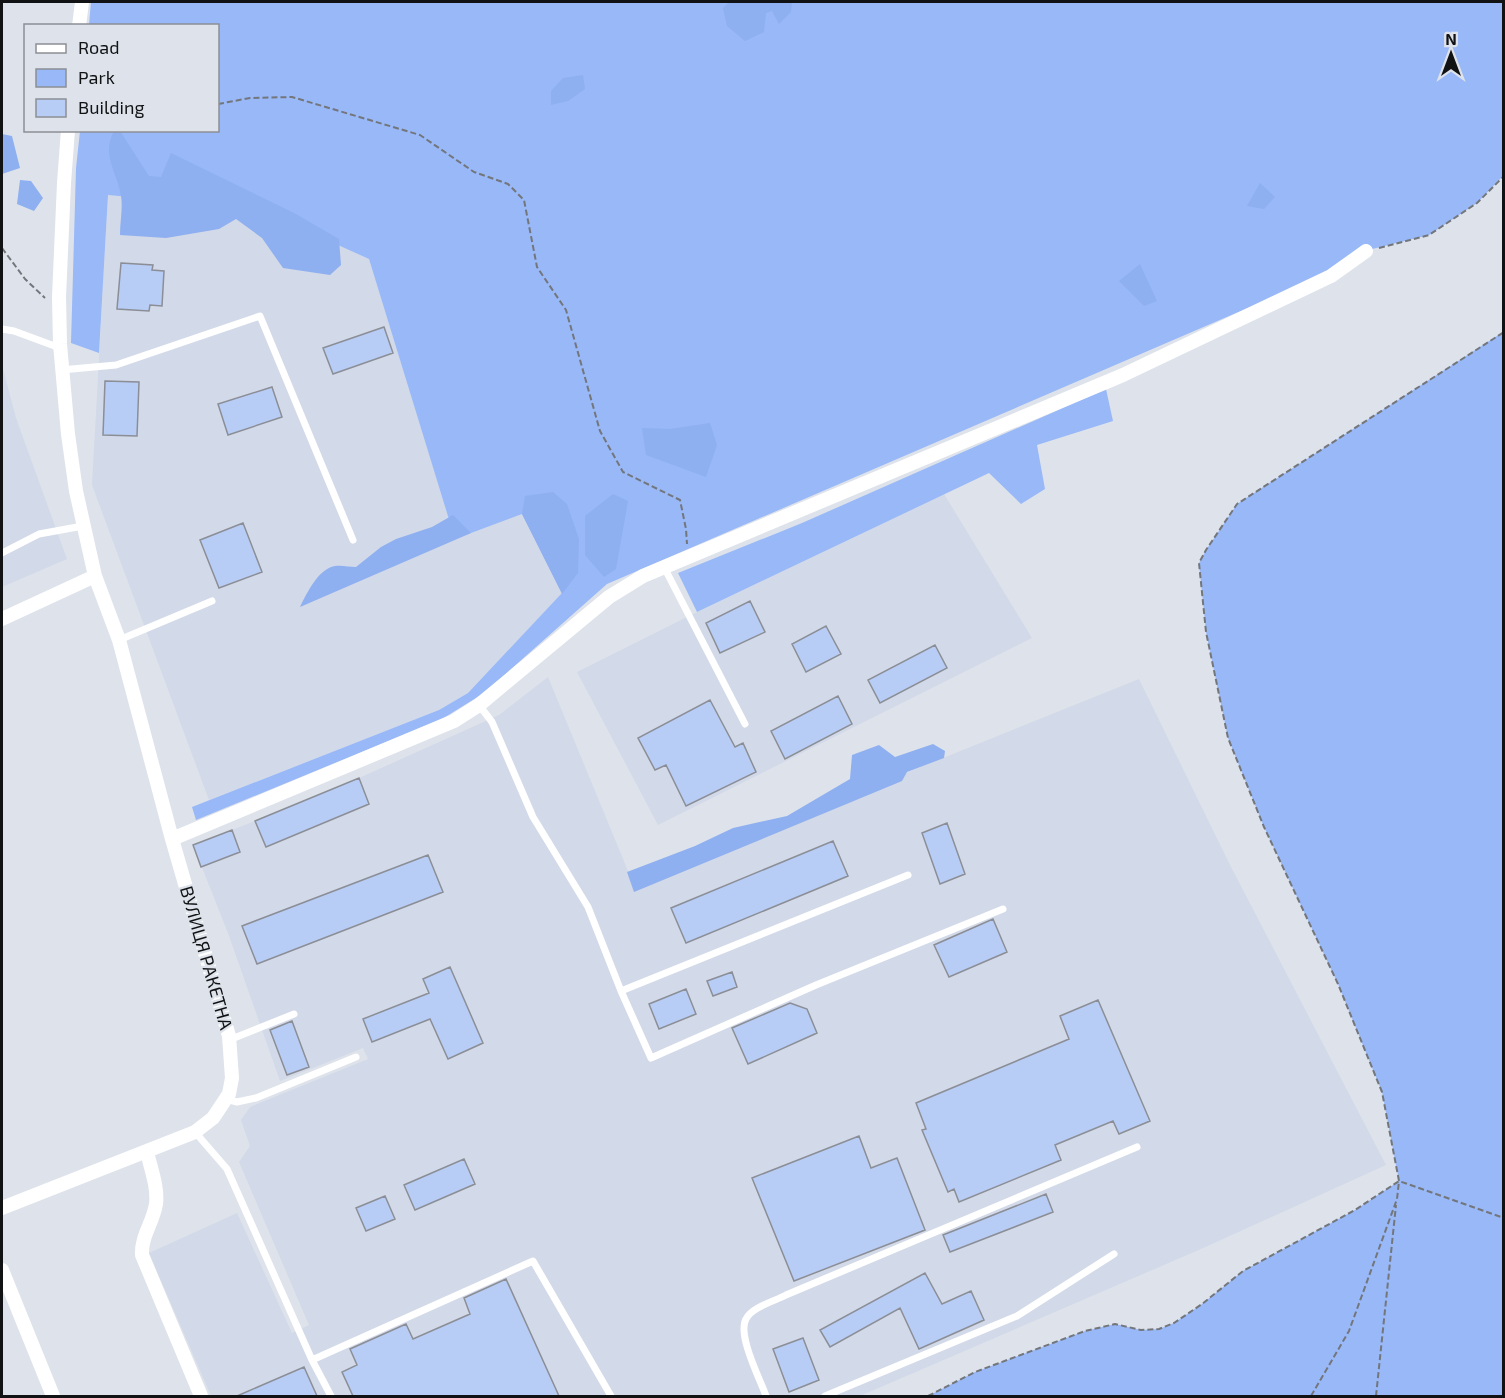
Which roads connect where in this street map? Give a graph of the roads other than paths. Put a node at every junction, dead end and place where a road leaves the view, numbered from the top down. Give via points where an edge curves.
1 (82, 2) edge
2 (79, 24) edge
3 (68, 132) edge
4 (1366, 251) road end
5 (2, 329) edge
6 (60, 348) junction
7 (61, 370) junction
8 (83, 526) junction
9 (353, 540) dead end
10 (2, 553) edge
11 (664, 567) junction
12 (95, 576) junction
13 (212, 601) dead end
14 (2, 619) edge
15 (119, 640) junction
16 (479, 705) junction
17 (745, 724) dead end
18 (172, 839) junction
19 (908, 875) dead end
20 (1003, 909) dead end
21 (621, 992) junction
22 (294, 1014) dead end
23 (229, 1040) junction
24 (357, 1056) dead end
25 (226, 1099) junction
26 (195, 1132) junction
27 (1137, 1147) dead end
28 (147, 1152) junction
29 (2, 1208) edge
30 (1114, 1254) dead end
31 (2, 1269) edge
32 (312, 1360) junction
33 (53, 1396) edge
34 (201, 1396) edge
35 (331, 1396) edge
36 (611, 1396) edge
37 (766, 1396) edge
38 (825, 1396) edge

1 - 2 street
3 - 6 street, ВУЛИЦЯ РАКЕТНА
4 - 11 street via 1332,276 1123,375
5 - 6 lane
6 - 7 street, ВУЛИЦЯ РАКЕТНА
7 - 8 street, ВУЛИЦЯ РАКЕТНА
7 - 9 lane via 116,365 260,316
8 - 10 lane via 39,534
8 - 12 street, ВУЛИЦЯ РАКЕТНА
11 - 16 street via 609,597
11 - 17 lane
12 - 14 street
12 - 15 street, ВУЛИЦЯ РАКЕТНА
13 - 15 lane
15 - 18 street, ВУЛИЦЯ РАКЕТНА
16 - 18 street via 454,721
16 - 21 lane via 492,722 533,817 588,907
18 - 23 street, ВУЛИЦЯ РАКЕТНА
19 - 21 lane
20 - 21 lane via 651,1058
22 - 23 lane
23 - 25 street, ВУЛИЦЯ РАКЕТНА via 232,1078
24 - 25 lane via 256,1098 237,1102
25 - 26 street, ВУЛИЦЯ РАКЕТНА via 213,1119
26 - 28 street, ВУЛИЦЯ РАКЕТНА
26 - 32 lane via 227,1169
27 - 37 lane via 754,1311 746,1318 743,1329
28 - 29 street, ВУЛИЦЯ РАКЕТНА
28 - 34 street via 156,1185 156,1204 141,1244 142,1256
30 - 38 lane via 1017,1316
31 - 33 street
32 - 35 lane
32 - 36 lane via 534,1261

